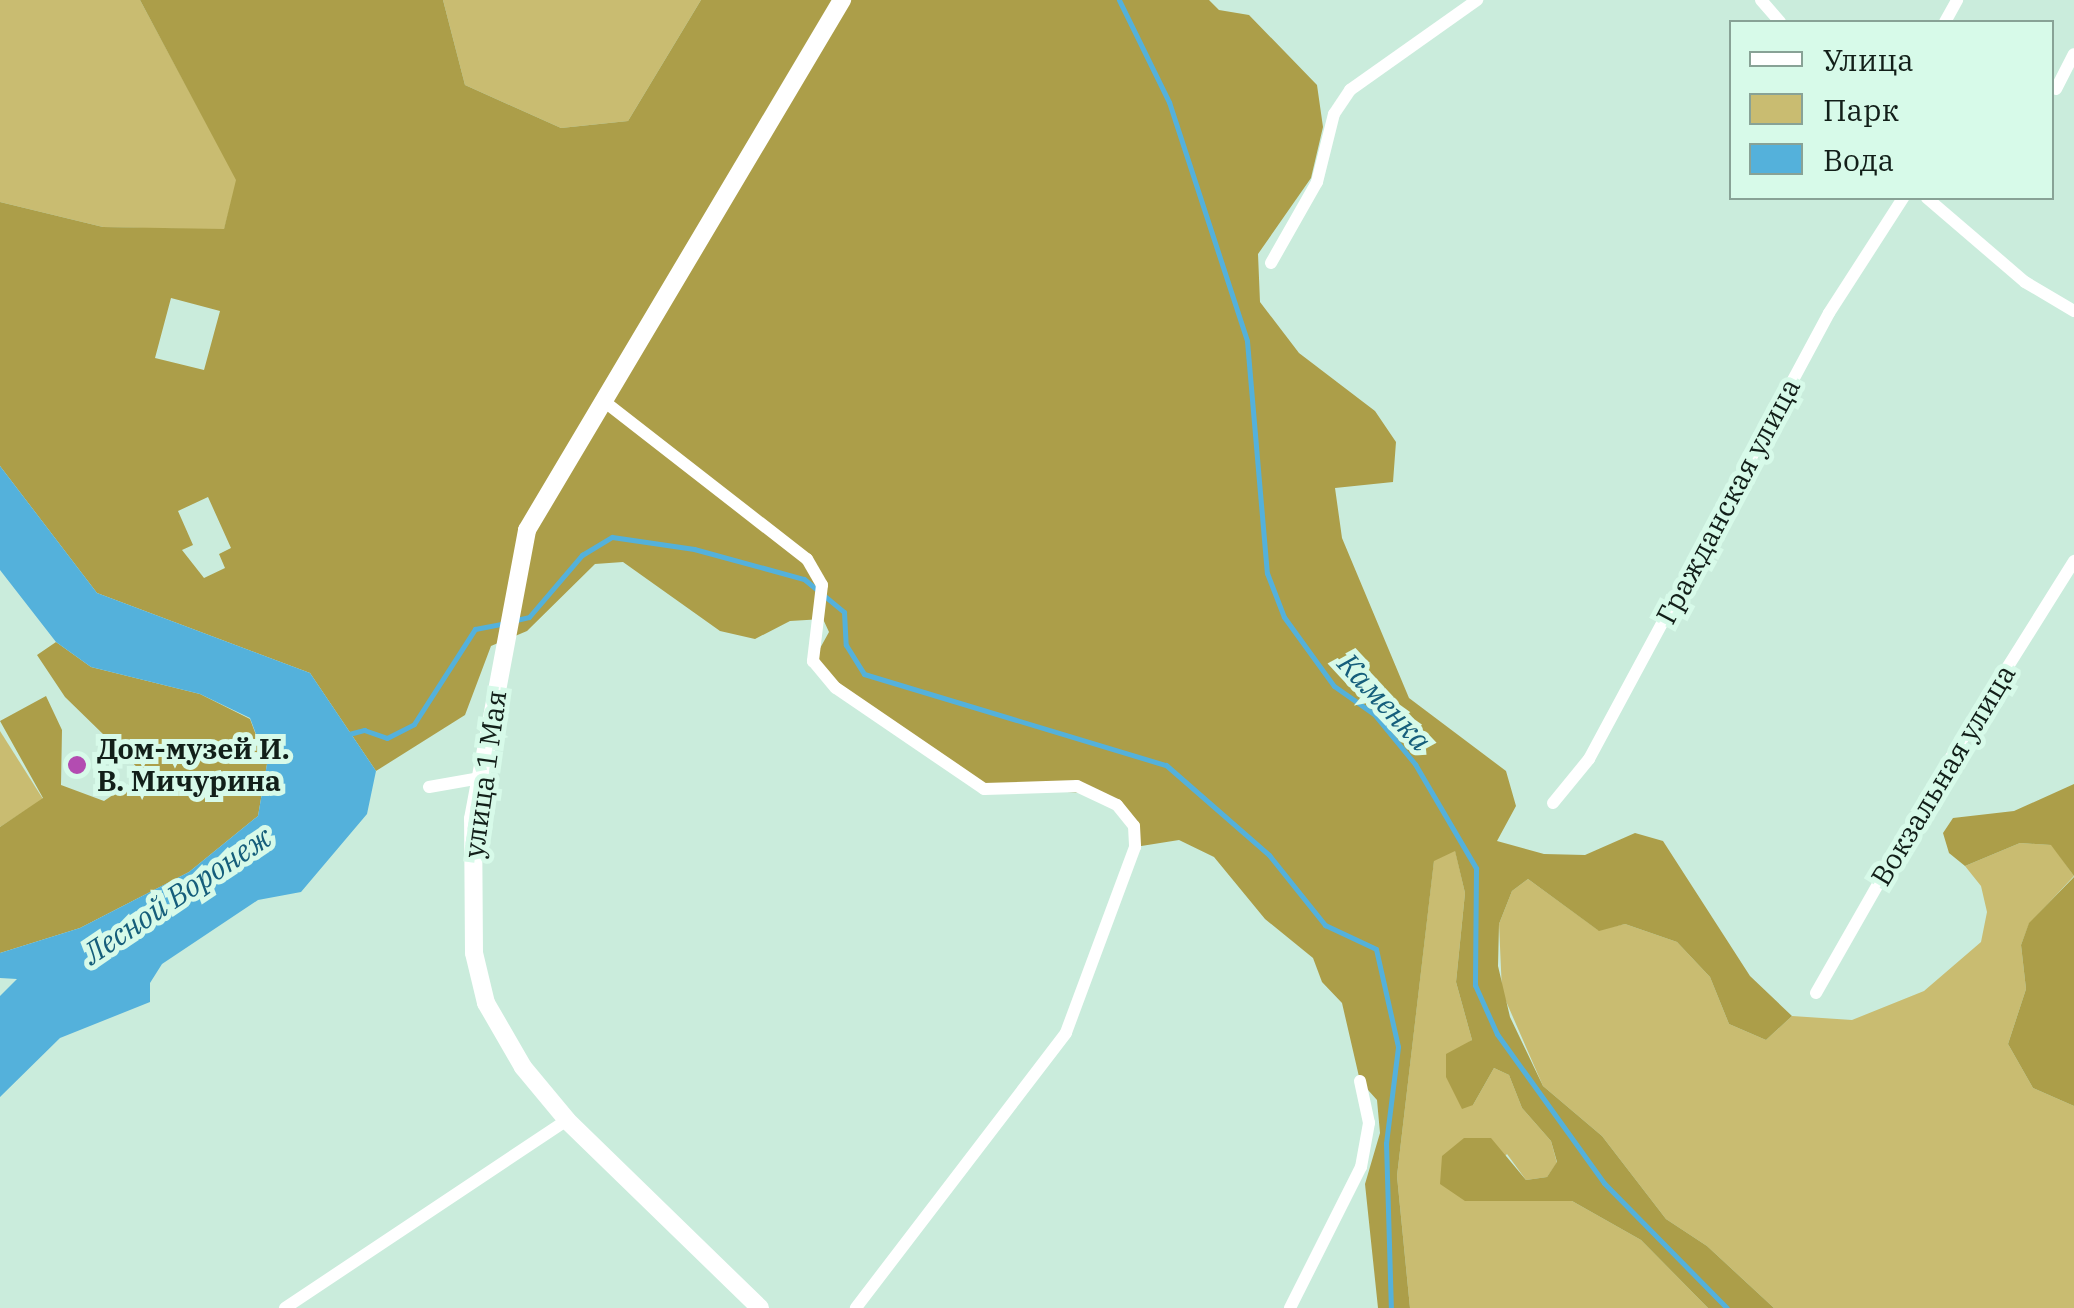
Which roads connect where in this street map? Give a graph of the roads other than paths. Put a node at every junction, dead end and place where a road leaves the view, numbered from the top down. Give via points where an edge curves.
1 (842, 0) edge
2 (1476, 0) edge
3 (1761, 0) edge
4 (1778, 20) edge
5 (2074, 54) edge
6 (2056, 89) dead end
7 (1902, 200) edge
8 (1929, 200) edge
9 (1270, 263) dead end
10 (2074, 311) edge
11 (606, 402) junction
12 (2074, 561) edge
13 (480, 778) junction
14 (429, 787) dead end
15 (1553, 803) dead end
16 (1816, 993) dead end
17 (1360, 1081) dead end
18 (567, 1120) junction
19 (285, 1308) edge
20 (760, 1308) edge
21 (856, 1308) edge
22 (1290, 1308) edge

1 - 11 street, улица 1 Мая
2 - 9 street via 1350,90 1334,114 1317,182
3 - 4 street
5 - 6 street
7 - 15 street, Гражданская улица via 1829,313 1588,759
8 - 10 street via 2026,282
11 - 13 street, улица 1 Мая via 527,530
11 - 21 street via 807,559 822,585 813,661 836,688 984,790 1077,786 1118,805 1134,826 1135,847 1066,1034
12 - 16 street, Вокзальная улица via 1942,770
13 - 14 street
13 - 18 street, улица 1 Мая via 470,911 482,986 523,1066
17 - 22 street via 1369,1124 1361,1168
18 - 19 street
18 - 20 street, улица 1 Мая

